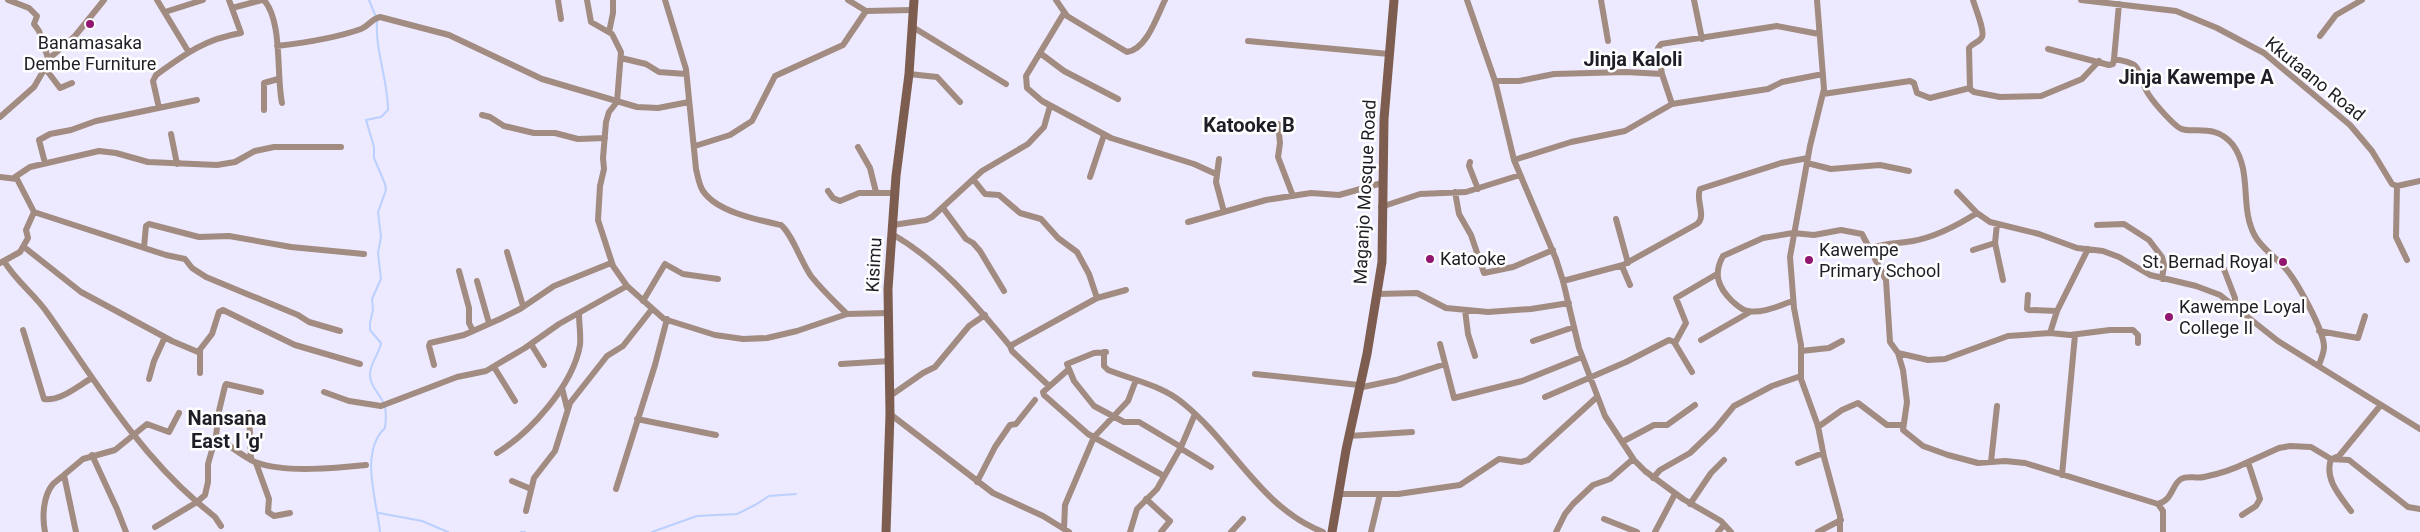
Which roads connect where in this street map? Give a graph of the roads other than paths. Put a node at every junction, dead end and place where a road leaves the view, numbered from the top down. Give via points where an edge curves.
1 (8, 0) edge
2 (104, 0) edge
3 (157, 0) edge
4 (203, 0) edge
5 (228, 0) edge
6 (263, 0) edge
7 (558, 0) edge
8 (587, 0) edge
9 (613, 0) edge
10 (665, 0) edge
11 (848, 0) edge
12 (914, 0) edge
13 (1056, 0) edge
14 (1165, 0) edge
15 (1393, 0) edge
16 (1468, 0) edge
17 (1601, 0) edge
18 (1694, 0) edge
19 (1817, 0) edge
20 (1973, 0) edge
21 (2081, 0) edge
22 (2362, 0) edge
23 (16, 1) edge
24 (2119, 4) junction
25 (232, 8) junction
26 (912, 10) junction
27 (866, 11) junction
28 (165, 12) junction
29 (1064, 13) junction
30 (562, 19) dead end
31 (911, 26) junction
32 (609, 32) junction
33 (1819, 34) junction
34 (2320, 36) dead end
35 (1702, 39) junction
36 (1608, 41) dead end
37 (1248, 42) dead end
38 (277, 46) junction
39 (2048, 49) dead end
40 (188, 51) junction
41 (1040, 53) junction
42 (1389, 54) junction
43 (621, 58) junction
44 (2114, 59) junction
45 (49, 61) junction
46 (2099, 61) junction
47 (45, 68) junction
48 (686, 74) junction
49 (910, 74) junction
50 (1662, 74) junction
51 (1823, 74) junction
52 (278, 79) junction
53 (1496, 81) junction
54 (72, 83) dead end
55 (1006, 84) dead end
56 (1970, 88) junction
57 (1823, 94) junction
58 (1118, 99) dead end
59 (197, 100) dead end
60 (617, 102) junction
61 (689, 102) junction
62 (960, 102) dead end
63 (282, 103) dead end
64 (1672, 104) junction
65 (1050, 106) junction
66 (159, 108) junction
67 (264, 110) dead end
68 (482, 115) dead end
69 (0, 117) edge
70 (1278, 124) dead end
71 (171, 134) dead end
72 (1104, 135) junction
73 (605, 138) junction
74 (695, 146) junction
75 (341, 147) dead end
76 (858, 147) dead end
77 (1219, 159) dead end
78 (1514, 160) junction
79 (1808, 161) junction
80 (1470, 162) dead end
81 (45, 163) junction
82 (177, 164) junction
83 (1909, 171) dead end
84 (1216, 174) junction
85 (1520, 175) junction
86 (0, 177) edge
87 (1090, 177) dead end
88 (15, 178) junction
89 (973, 179) junction
90 (2420, 182) edge
91 (1382, 184) junction
92 (2397, 186) junction
93 (1478, 189) junction
94 (828, 190) dead end
95 (876, 192) junction
96 (1455, 192) junction
97 (1957, 192) dead end
98 (895, 193) junction
99 (1293, 196) junction
100 (1381, 207) junction
101 (943, 208) junction
102 (34, 212) junction
103 (1224, 212) junction
104 (1977, 213) junction
105 (1616, 219) dead end
106 (1188, 222) dead end
107 (1997, 224) junction
108 (2097, 225) dead end
109 (892, 230) junction
110 (1793, 232) junction
111 (1995, 243) junction
112 (24, 247) junction
113 (144, 247) junction
114 (1871, 248) junction
115 (2088, 249) junction
116 (1553, 250) junction
117 (1973, 250) dead end
118 (507, 252) dead end
119 (364, 254) dead end
120 (2220, 260) dead end
121 (2407, 260) dead end
122 (2, 262) edge
123 (612, 263) junction
124 (1625, 264) junction
125 (459, 271) dead end
126 (1717, 274) junction
127 (718, 279) dead end
128 (2162, 279) junction
129 (2003, 280) dead end
130 (477, 281) dead end
131 (1564, 281) junction
132 (1630, 285) dead end
133 (627, 286) junction
134 (1126, 290) dead end
135 (1004, 291) dead end
136 (1376, 294) junction
137 (2028, 295) dead end
138 (1098, 298) junction
139 (643, 301) junction
140 (1793, 301) junction
141 (1569, 303) junction
142 (523, 306) junction
143 (2235, 306) junction
144 (652, 309) junction
145 (1466, 310) junction
146 (2057, 311) junction
147 (1750, 312) junction
148 (888, 313) junction
149 (579, 314) junction
150 (847, 314) junction
151 (985, 315) junction
152 (2365, 316) dead end
153 (667, 319) junction
154 (489, 323) junction
155 (1574, 327) junction
156 (23, 330) dead end
157 (340, 331) dead end
158 (473, 331) junction
159 (2319, 331) junction
160 (2050, 333) junction
161 (2075, 334) junction
162 (165, 337) junction
163 (1701, 340) dead end
164 (1533, 341) dead end
165 (1842, 342) dead end
166 (1675, 343) junction
167 (2138, 343) dead end
168 (531, 344) junction
169 (1440, 344) dead end
170 (1010, 346) junction
171 (200, 351) junction
172 (1801, 351) junction
173 (1898, 354) junction
174 (1475, 356) dead end
175 (1582, 357) junction
176 (890, 362) junction
177 (360, 364) dead end
178 (841, 364) dead end
179 (1445, 364) junction
180 (434, 365) dead end
181 (544, 365) dead end
182 (2319, 365) junction
183 (494, 367) junction
184 (1069, 369) junction
185 (1692, 372) dead end
186 (200, 373) dead end
187 (1255, 374) dead end
188 (1801, 376) junction
189 (1589, 377) junction
190 (92, 378) junction
191 (149, 379) dead end
192 (1136, 380) junction
193 (1048, 385) junction
194 (1359, 386) junction
195 (562, 388) junction
196 (261, 392) dead end
197 (324, 392) dead end
198 (890, 396) junction
199 (1545, 397) dead end
200 (1597, 398) junction
201 (1035, 400) dead end
202 (515, 401) dead end
203 (1695, 405) dead end
204 (1997, 406) dead end
205 (2380, 406) junction
206 (567, 412) junction
207 (180, 413) dead end
208 (249, 413) dead end
209 (890, 414) junction
210 (1195, 414) junction
211 (1113, 417) junction
212 (638, 419) junction
213 (1903, 425) junction
214 (1818, 427) junction
215 (2420, 429) edge
216 (1412, 432) dead end
217 (134, 434) junction
218 (716, 434) dead end
219 (216, 436) junction
220 (1349, 436) junction
221 (1094, 437) junction
222 (1622, 442) junction
223 (1180, 448) junction
224 (497, 453) dead end
225 (1823, 453) junction
226 (92, 455) junction
227 (1633, 459) junction
228 (253, 460) junction
229 (1724, 460) dead end
230 (2331, 460) junction
231 (1992, 462) junction
232 (2248, 462) junction
233 (1798, 463) dead end
234 (366, 465) dead end
235 (1210, 467) dead end
236 (64, 475) junction
237 (2062, 475) junction
238 (1164, 476) junction
239 (1653, 478) junction
240 (512, 481) dead end
241 (977, 482) junction
242 (531, 489) junction
243 (616, 489) dead end
244 (1339, 494) junction
245 (1380, 494) junction
246 (1675, 494) junction
247 (1146, 499) junction
248 (197, 502) junction
249 (1690, 504) junction
250 (2158, 504) junction
251 (2420, 509) edge
252 (526, 511) dead end
253 (2351, 511) dead end
254 (290, 513) dead end
255 (2242, 514) dead end
256 (1242, 519) dead end
257 (1604, 519) dead end
258 (1841, 520) junction
259 (1724, 525) junction
260 (221, 526) dead end
261 (155, 527) dead end
262 (1066, 531) edge
263 (45, 532) edge
264 (76, 532) edge
265 (126, 532) edge
266 (886, 532) edge
267 (1130, 532) edge
268 (1161, 532) edge
269 (1231, 532) edge
270 (1323, 532) edge
271 (1332, 532) edge
272 (1371, 532) edge
273 (1556, 532) edge
274 (1637, 532) edge
275 (1655, 532) edge
276 (1718, 532) edge
277 (1730, 532) edge
278 (1818, 532) edge
279 (1840, 532) edge
280 (2163, 532) edge

1 - 23 street
2 - 45 street via 75,36
3 - 28 street
4 - 28 street
5 - 25 street
6 - 25 street
6 - 38 street via 273,20
7 - 30 street
8 - 32 street via 590,22
9 - 32 street
10 - 48 street
11 - 27 street
12 - 26 street, Kisimu
13 - 29 street
14 - 29 street via 1147,36 1130,52 1118,48
15 - 42 street, Maganjo Mosque Road
16 - 53 street
17 - 36 street
18 - 35 street
19 - 33 street
20 - 56 street via 1983,32 1982,38 1969,48
21 - 24 street, Kkutaano Road
22 - 34 street via 2336,15
23 - 45 street via 36,16 34,24
24 - 44 street
24 - 92 street, Kkutaano Road via 2183,13 2271,58 2350,125 2372,151 2389,182
25 - 40 street via 241,33 230,34
26 - 27 street
26 - 31 street, Kisimu
27 - 74 street via 843,45 775,76 752,121 730,135
28 - 40 street
29 - 41 street
31 - 49 street, Kisimu
31 - 55 street
32 - 43 street via 617,41
33 - 35 street via 1777,26
33 - 51 street
35 - 50 street via 1660,44
37 - 42 street
38 - 52 street
38 - 60 street via 306,43 362,29 376,18 449,35 542,79
39 - 46 street
40 - 66 street via 154,77
41 - 58 street via 1064,71
41 - 65 street via 1025,83
42 - 91 street, Maganjo Mosque Road
43 - 48 street via 646,64 659,72
43 - 60 street
44 - 46 street via 2111,64
44 - 159 street via 2127,61 2136,67 2150,96 2178,128 2207,130 2234,146 2245,170 2251,228 2263,247 2286,269 2296,284
45 - 47 street
46 - 56 street via 2082,79 2041,96 1990,96
47 - 54 street via 60,88
47 - 69 street via 34,87
48 - 61 street
49 - 62 street via 937,77
49 - 98 street, Kisimu
50 - 53 street via 1554,74 1519,81
50 - 64 street
51 - 57 street
51 - 64 street via 1782,82 1768,89
52 - 63 street
52 - 67 street via 264,83
53 - 78 street
56 - 57 street via 1926,97 1917,93 1910,81
57 - 79 street
59 - 66 street
60 - 61 street via 647,109
60 - 73 street via 608,117
61 - 74 street
64 - 78 street via 1625,131 1571,142
65 - 72 street
65 - 89 street via 1044,127 1034,138
66 - 81 street via 96,121 42,138 39,143
68 - 73 street via 504,126 534,133 555,133 578,139
70 - 99 street via 1278,157
71 - 82 street
72 - 84 street
72 - 87 street
73 - 123 street via 598,220
74 - 150 street via 698,177 704,193 714,202 740,214 786,229 811,276
75 - 82 street via 274,147 255,151 230,163
76 - 95 street via 870,168
77 - 84 street
78 - 85 street
79 - 83 street via 1831,169 1880,165
79 - 110 street
79 - 124 street via 1781,163 1700,188 1700,222
80 - 93 street
81 - 82 street via 103,151 148,162
81 - 88 street via 26,169
84 - 103 street
85 - 93 street
85 - 116 street
86 - 88 street
88 - 102 street
89 - 101 street
89 - 138 street via 985,194 999,195 1020,213 1041,219 1058,238 1077,252
90 - 92 street
91 - 99 street via 1339,195 1311,193
91 - 100 street, Maganjo Mosque Road
92 - 121 street via 2396,236
93 - 96 street
94 - 95 street via 833,198 840,201 859,193
95 - 98 street
96 - 100 street via 1428,192
96 - 116 street via 1459,214 1471,235 1484,273 1513,267
97 - 104 street
98 - 109 street, Kisimu
99 - 103 street
100 - 136 street, Maganjo Mosque Road via 1382,262
101 - 109 street via 926,220
101 - 135 street via 966,239 980,251
102 - 112 street via 26,230 28,238
102 - 113 street
103 - 106 street
104 - 107 street
104 - 114 street via 1915,240 1889,242
105 - 124 street
107 - 111 street
107 - 115 street
108 - 128 street via 2124,224 2149,240 2162,257
109 - 148 street, Kisimu
109 - 151 street via 935,263
110 - 114 street via 1814,235 1841,230 1858,232
110 - 126 street via 1736,248 1722,256
110 - 140 street via 1790,257
111 - 117 street
111 - 129 street
112 - 122 street
112 - 162 street via 81,292
113 - 119 street via 146,226 149,224 199,237 229,236 291,247
113 - 157 street via 185,258 192,268 206,276 309,322
114 - 173 street via 1886,280 1890,342
115 - 128 street via 2111,254
115 - 146 street
116 - 131 street
118 - 142 street
120 - 143 street
122 - 190 street via 38,300
123 - 133 street
123 - 142 street via 554,286
124 - 131 street
124 - 132 street
125 - 158 street
126 - 147 street via 1722,291 1740,308
126 - 166 street via 1676,298 1686,323
127 - 139 street via 683,274 665,264
128 - 143 street via 2210,291
130 - 154 street
131 - 141 street
133 - 139 street
133 - 149 street
134 - 138 street
136 - 145 street via 1417,293 1446,308
136 - 194 street, Maganjo Mosque Road
137 - 146 street via 2027,309
138 - 170 street
139 - 144 street
140 - 147 street
140 - 172 street
141 - 145 street via 1488,312
141 - 155 street
142 - 154 street
143 - 182 street via 2278,341
144 - 153 street
144 - 206 street via 623,346 607,356 570,403
145 - 174 street via 1468,334
146 - 160 street
147 - 163 street
148 - 150 street
148 - 176 street, Kisimu
149 - 168 street
149 - 195 street via 580,344
150 - 153 street via 797,331 767,338 743,339 715,335
151 - 170 street
151 - 198 street via 968,326 935,367
152 - 159 street via 2358,338
153 - 212 street
154 - 158 street
155 - 164 street
155 - 175 street
156 - 190 street via 44,399 68,393
158 - 180 street via 429,344
159 - 182 street via 2324,345
160 - 161 street
160 - 173 street via 1999,338 1944,359 1928,360
161 - 167 street via 2126,329 2136,332
161 - 237 street
162 - 171 street
162 - 191 street
165 - 172 street via 1829,348
166 - 185 street
166 - 189 street via 1669,340
168 - 181 street
168 - 183 street
169 - 179 street
170 - 193 street
171 - 177 street via 212,334 219,312 223,310 295,345
171 - 186 street
172 - 188 street
173 - 213 street via 1907,402
175 - 179 street via 1522,381 1457,398 1452,396
175 - 189 street
176 - 178 street
176 - 198 street, Kisimu
179 - 194 street via 1396,380
182 - 205 street
183 - 197 street via 457,377 383,405 349,401
183 - 202 street
184 - 192 street via 1067,364 1078,358 1105,352 1104,366 1108,370
184 - 193 street
184 - 211 street via 1090,401
187 - 194 street
188 - 214 street
188 - 239 street via 1772,386 1734,406 1690,453 1660,470
189 - 199 street
189 - 200 street
190 - 217 street
192 - 210 street via 1175,397
192 - 211 street via 1128,401
193 - 221 street via 1043,392 1045,396
194 - 220 street, Maganjo Mosque Road
195 - 206 street
195 - 224 street via 526,431
196 - 219 street via 226,384
198 - 209 street, Kisimu
200 - 222 street
200 - 245 street via 1528,460 1499,459 1460,485
201 - 241 street via 1016,424 1010,425 1002,435
203 - 222 street via 1667,425 1654,426
204 - 231 street
205 - 215 street
205 - 230 street via 2340,456
206 - 242 street via 555,452 534,478
207 - 217 street via 169,432 147,424
208 - 228 street
209 - 241 street
209 - 266 street, Kisimu
210 - 223 street
210 - 270 street via 1272,499
211 - 221 street
211 - 223 street via 1124,422 1139,422
212 - 218 street
212 - 243 street
213 - 214 street via 1887,425 1858,403
213 - 231 street via 1903,430 1923,446 1978,463
214 - 225 street
216 - 220 street
217 - 226 street via 115,450
217 - 248 street via 171,478
219 - 228 street
219 - 248 street via 208,464 205,495
220 - 244 street, Maganjo Mosque Road
221 - 238 street
221 - 262 street via 1065,505
222 - 227 street
223 - 235 street
223 - 238 street
225 - 233 street
225 - 258 street
226 - 236 street
226 - 265 street
227 - 239 street
227 - 273 street via 1610,479 1593,485 1564,514
228 - 234 street via 270,467 333,469
228 - 254 street via 269,499 269,514
229 - 249 street
230 - 232 street via 2312,447 2297,446 2280,448
230 - 251 street via 2350,460 2408,507
230 - 253 street via 2333,485
231 - 237 street via 2025,463
232 - 250 street via 2201,478 2182,478 2165,502
232 - 255 street via 2260,499 2256,506
236 - 263 street via 48,488 43,517
236 - 264 street
237 - 250 street
238 - 247 street
239 - 246 street
240 - 242 street
241 - 262 street
242 - 252 street
244 - 245 street
244 - 271 street, Maganjo Mosque Road
245 - 272 street
246 - 249 street
246 - 275 street
247 - 267 street via 1137,509
247 - 268 street via 1170,521
248 - 260 street
248 - 261 street
249 - 259 street
250 - 280 street via 2163,510
256 - 269 street
257 - 274 street
258 - 278 street
258 - 279 street
259 - 276 street
259 - 277 street

